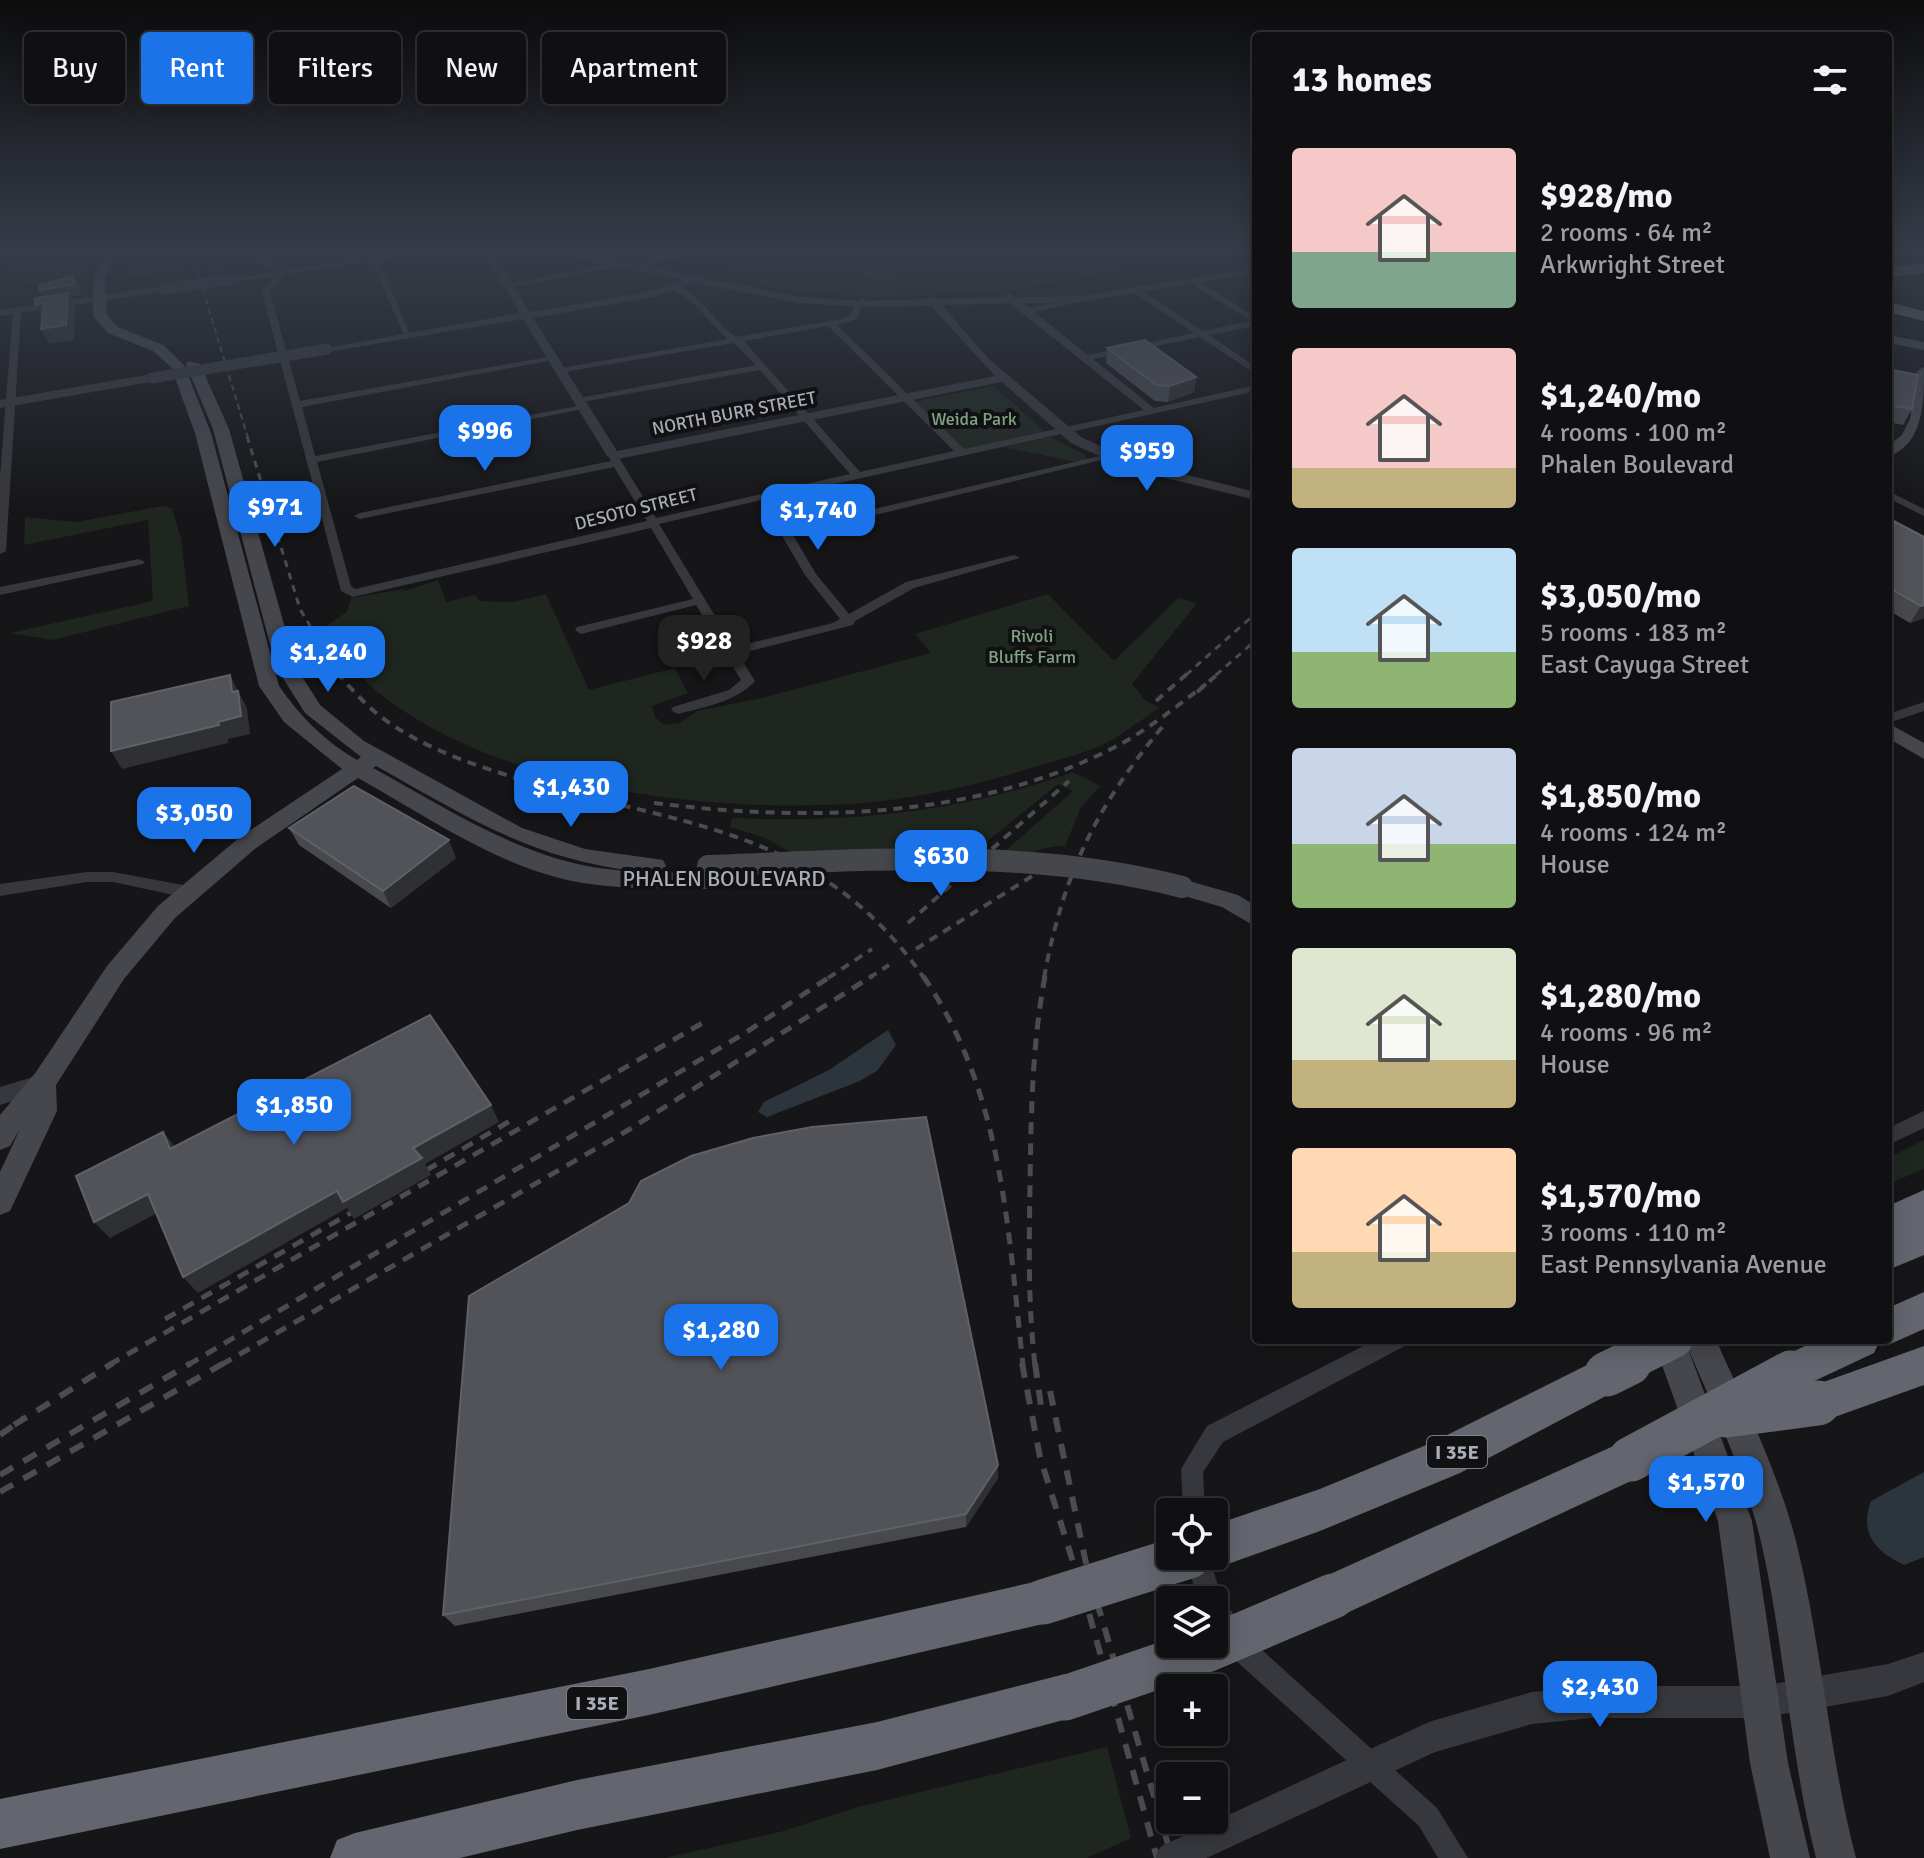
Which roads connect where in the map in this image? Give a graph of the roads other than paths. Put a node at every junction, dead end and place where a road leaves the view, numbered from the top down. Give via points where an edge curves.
1 (14, 338) edge
2 (157, 338) edge
3 (278, 338) edge
4 (392, 338) edge
5 (540, 338) edge
6 (728, 338) edge
7 (747, 338) edge
8 (844, 338) edge
9 (962, 338) edge
10 (1059, 338) edge
11 (1184, 338) edge
12 (1207, 338) edge
13 (734, 340) junction
14 (1892, 340) edge
15 (1924, 346) edge
16 (1085, 358) junction
17 (553, 359) junction
18 (762, 367) junction
19 (1252, 368) edge
20 (561, 371) junction
21 (999, 378) junction
22 (1921, 383) edge
23 (1252, 389) edge
24 (904, 397) junction
25 (5, 403) edge
26 (581, 404) junction
27 (296, 405) junction
28 (1152, 411) junction
29 (806, 417) junction
30 (1061, 432) junction
31 (1892, 450) edge
32 (1920, 452) dead end
33 (963, 454) junction
34 (1099, 456) junction
35 (4, 457) edge
36 (615, 459) junction
37 (311, 460) junction
38 (1892, 462) edge
39 (858, 477) junction
40 (1252, 495) edge
41 (1892, 496) edge
42 (765, 497) junction
43 (1924, 513) edge
44 (360, 516) dead end
45 (1, 519) edge
46 (652, 523) junction
47 (786, 533) junction
48 (0, 551) edge
49 (1014, 558) dead end
50 (139, 562) dead end
51 (0, 591) edge
52 (699, 601) junction
53 (849, 622) junction
54 (581, 630) dead end
55 (730, 652) junction
56 (1924, 706) edge
57 (678, 710) dead end
58 (1892, 718) edge
59 (1892, 732) edge
60 (1924, 752) edge
61 (368, 763) junction
62 (0, 890) edge
63 (188, 892) junction
64 (1252, 917) edge
65 (43, 1097) junction
66 (3, 1119) edge
67 (1924, 1119) edge
68 (1892, 1135) edge
69 (0, 1202) edge
70 (1924, 1206) edge
71 (1892, 1222) edge
72 (1924, 1237) edge
73 (1892, 1251) edge
74 (1924, 1310) edge
75 (1892, 1325) edge
76 (1388, 1344) edge
77 (1664, 1344) edge
78 (1673, 1344) edge
79 (1702, 1344) edge
80 (1852, 1344) edge
81 (1924, 1365) edge
82 (1704, 1418) junction
83 (1193, 1498) edge
84 (1228, 1542) edge
85 (1156, 1566) edge
86 (1228, 1627) edge
87 (1924, 1667) edge
88 (1802, 1695) junction
89 (1761, 1702) junction
90 (0, 1824) edge
91 (355, 1858) edge
92 (1171, 1858) edge
93 (1454, 1858) edge
94 (1790, 1858) edge
95 (1836, 1858) edge

1 - 25 street
2 - 61 main road, PHALEN BOULEVARD via 192,362 221,429 291,680 323,721
3 - 27 street
4 - 25 street, bridge
5 - 17 street
6 - 13 street
7 - 13 street
8 - 24 street
9 - 21 street
10 - 16 street
11 - 16 street
12 - 19 street
13 - 18 street
13 - 20 street
14 - 15 main road
16 - 28 street
17 - 20 street
17 - 27 street
18 - 26 street
18 - 29 street
20 - 26 street
21 - 24 street, NORTH BURR STREET
21 - 30 street
22 - 31 main road via 1916,431
23 - 28 street, DESOTO STREET
24 - 29 street, NORTH BURR STREET
24 - 33 street
25 - 35 street
26 - 36 street
26 - 37 street
27 - 37 street
28 - 30 street, DESOTO STREET
29 - 36 street, NORTH BURR STREET
29 - 39 street
30 - 33 street, DESOTO STREET
30 - 34 street
32 - 38 main road
33 - 39 street, DESOTO STREET
34 - 40 street via 1155,476
34 - 47 street
35 - 45 street
36 - 44 street, NORTH BURR STREET
36 - 46 street
37 - 46 street, DESOTO STREET via 345,588 353,593
39 - 42 street, DESOTO STREET
41 - 43 street
42 - 46 street, DESOTO STREET
42 - 47 street
45 - 48 street
46 - 52 street
47 - 53 street
49 - 53 street via 910,585
50 - 51 street
52 - 54 street
52 - 55 street
53 - 55 street
55 - 57 street via 747,686
56 - 58 street
59 - 60 main road
61 - 63 main road via 254,838
61 - 64 main road, PHALEN BOULEVARD via 491,844 539,863 614,879 708,874 1039,875 1180,894 1226,916
62 - 63 street via 113,877
63 - 65 main road via 117,970 71,1035
65 - 66 main road
65 - 69 main road
67 - 68 street
70 - 71 highway
72 - 73 highway
74 - 75 highway
76 - 83 street via 1215,1434 1192,1469
77 - 84 highway, I 35E, bridge via 1445,1458
78 - 89 main road via 1735,1521
79 - 88 main road via 1770,1511
80 - 82 highway, bridge
81 - 82 highway, bridge via 1818,1403
82 - 91 highway, bridge via 1631,1459 1333,1596 1206,1650 1065,1698 877,1746 577,1805
85 - 90 highway, I 35E, bridge via 1043,1602 649,1692
86 - 93 street via 1242,1649 1428,1817
87 - 88 street via 1888,1680
88 - 89 street
88 - 95 main road
89 - 92 street, bridge via 1562,1704 1502,1714 1432,1737
89 - 94 main road

